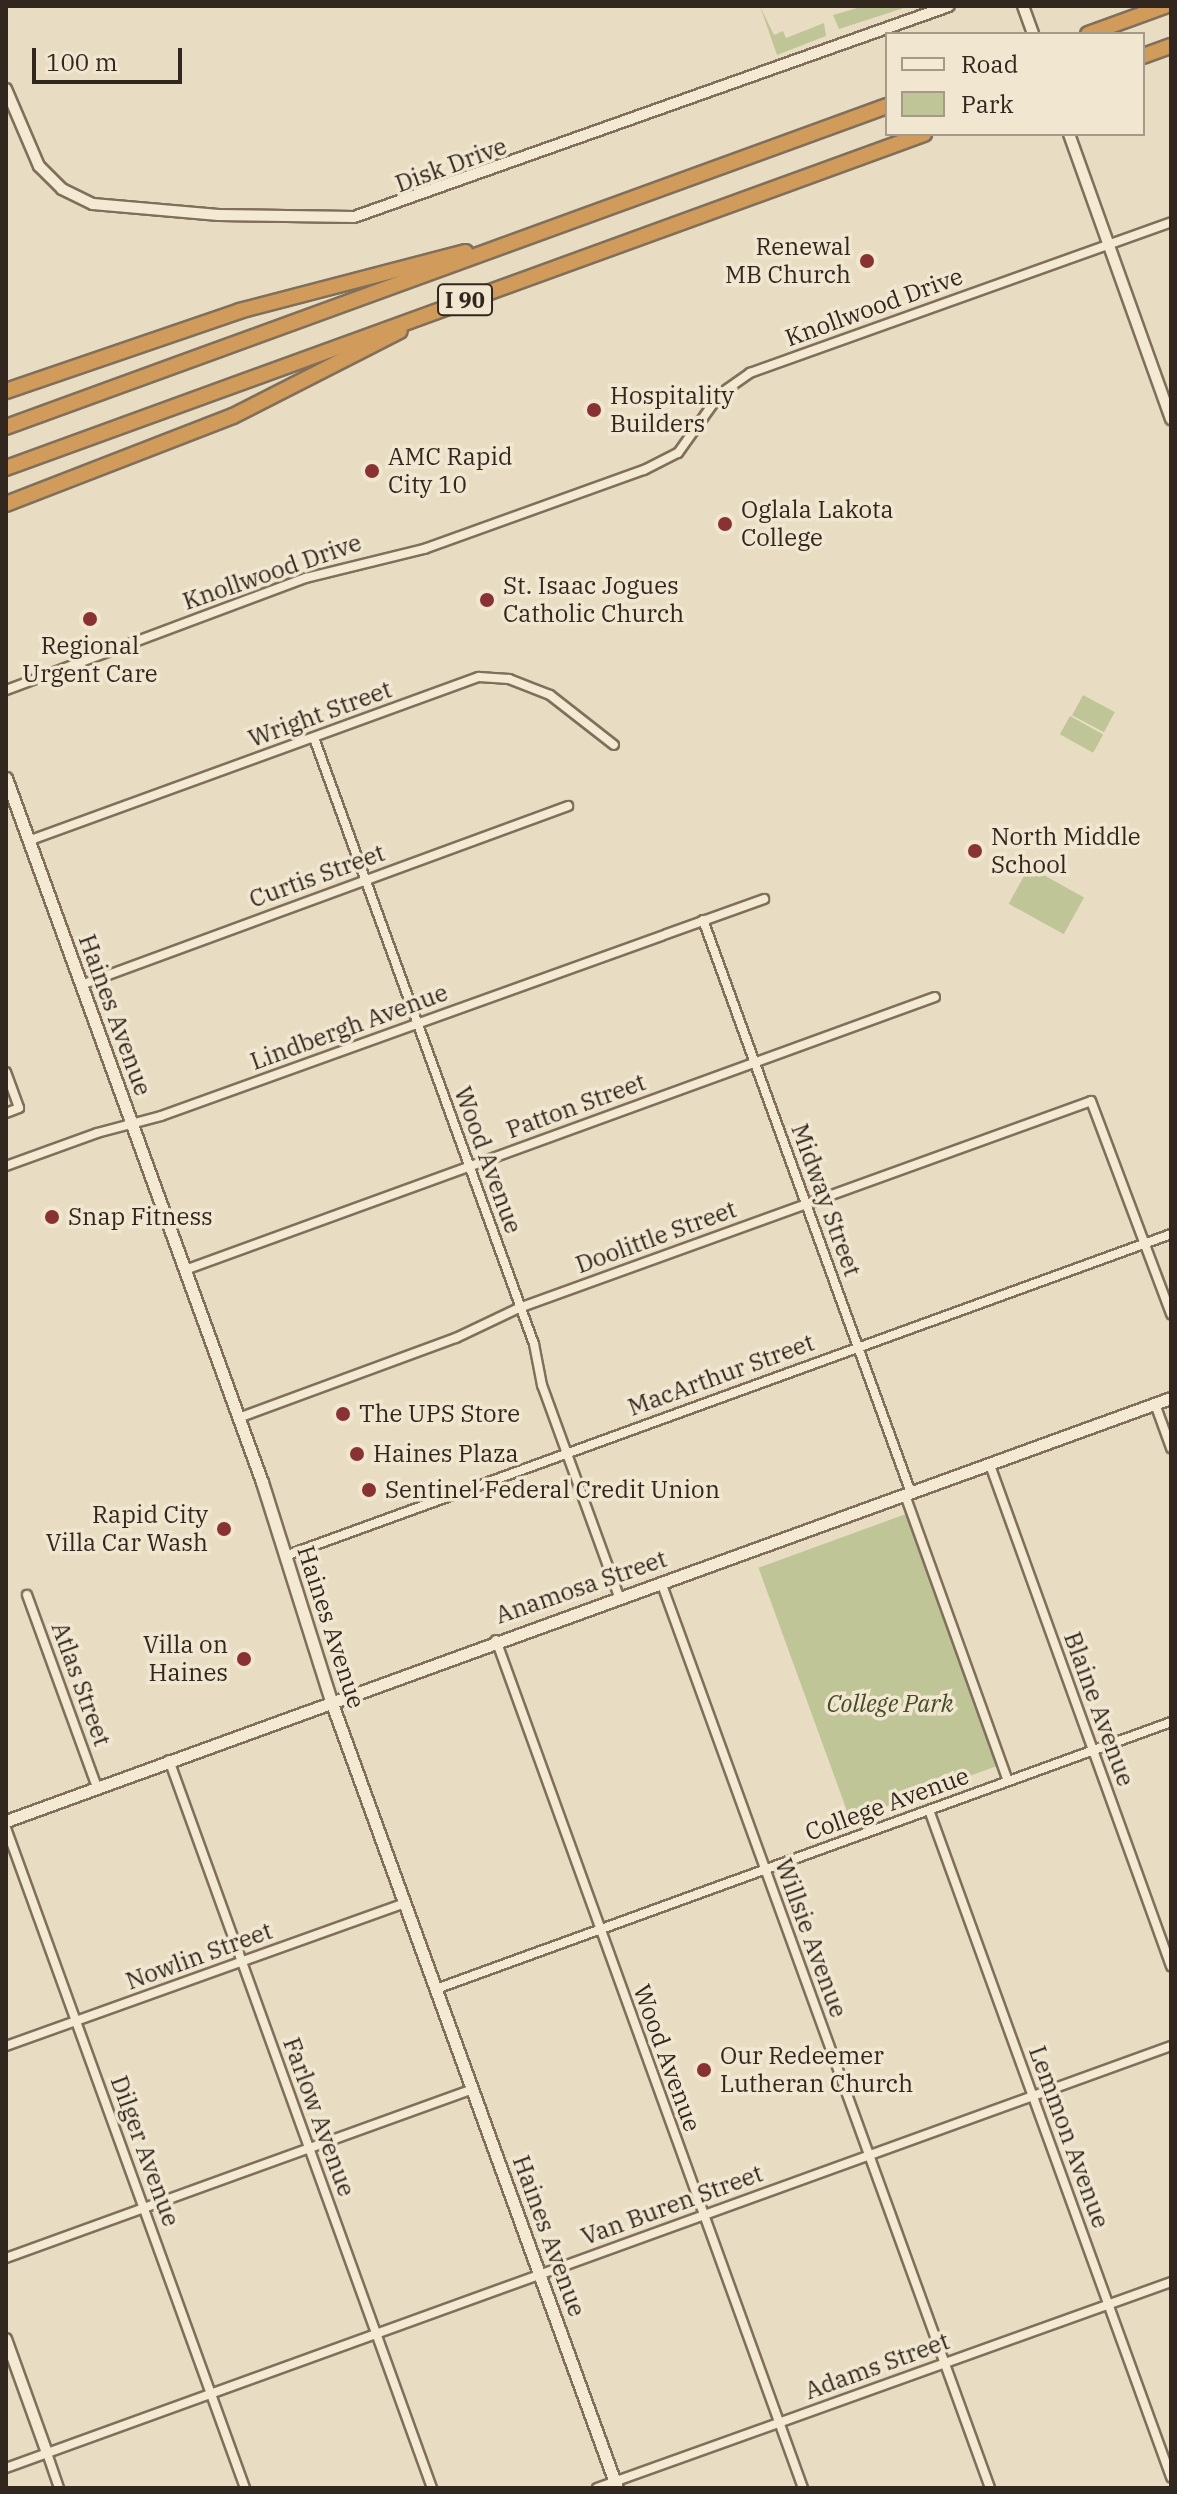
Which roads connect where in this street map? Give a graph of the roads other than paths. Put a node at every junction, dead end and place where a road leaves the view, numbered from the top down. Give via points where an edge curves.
1 (949, 6) edge
2 (1023, 6) edge
3 (1165, 6) edge
4 (1032, 32) edge
5 (1094, 32) edge
6 (1171, 46) edge
7 (1145, 55) edge
8 (6, 89) edge
9 (885, 107) edge
10 (918, 136) edge
11 (1070, 136) edge
12 (1171, 222) edge
13 (561, 225) junction
14 (1109, 245) junction
15 (420, 316) junction
16 (6, 391) edge
17 (1171, 419) edge
18 (6, 427) edge
19 (6, 468) edge
20 (6, 503) edge
21 (6, 690) edge
22 (314, 738) junction
23 (614, 745) dead end
24 (6, 778) edge
25 (568, 806) dead end
26 (28, 841) junction
27 (366, 880) junction
28 (764, 899) dead end
29 (703, 920) junction
30 (81, 985) junction
31 (935, 997) dead end
32 (418, 1023) junction
33 (754, 1062) junction
34 (6, 1072) edge
35 (6, 1113) edge
36 (132, 1124) junction
37 (6, 1166) edge
38 (469, 1166) junction
39 (806, 1205) junction
40 (1171, 1234) edge
41 (1145, 1243) junction
42 (185, 1270) junction
43 (519, 1308) junction
44 (1171, 1314) edge
45 (859, 1346) junction
46 (1171, 1398) edge
47 (1155, 1404) junction
48 (238, 1418) junction
49 (1171, 1448) edge
50 (567, 1453) junction
51 (990, 1465) junction
52 (908, 1494) junction
53 (285, 1556) junction
54 (661, 1582) junction
55 (27, 1595) dead end
56 (619, 1597) junction
57 (496, 1640) junction
58 (331, 1701) junction
59 (1171, 1722) edge
60 (1094, 1751) junction
61 (169, 1760) junction
62 (1008, 1781) junction
63 (97, 1787) junction
64 (929, 1810) junction
65 (6, 1821) edge
66 (6, 1828) edge
67 (765, 1870) junction
68 (405, 1903) junction
69 (598, 1930) junction
70 (241, 1962) junction
71 (1171, 1966) edge
72 (436, 1989) junction
73 (76, 2022) junction
74 (6, 2046) edge
75 (1171, 2046) edge
76 (472, 2089) junction
77 (1032, 2095) junction
78 (309, 2148) junction
79 (868, 2155) junction
80 (144, 2208) junction
81 (704, 2215) junction
82 (6, 2258) edge
83 (539, 2275) junction
84 (1171, 2282) edge
85 (1108, 2304) junction
86 (376, 2335) junction
87 (6, 2339) edge
88 (944, 2363) junction
89 (212, 2394) junction
90 (779, 2422) junction
91 (47, 2453) junction
92 (6, 2468) edge
93 (1171, 2477) edge
94 (616, 2485) edge
95 (59, 2488) edge
96 (245, 2488) edge
97 (432, 2488) edge
98 (597, 2488) edge
99 (803, 2488) edge
100 (990, 2488) edge

1 - 8 street, Disk Drive via 385,210 344,218 93,204 62,189 39,166
2 - 4 street
3 - 5 highway
6 - 7 highway
9 - 13 highway, I 90
10 - 15 highway, I 90
11 - 14 street
12 - 14 street, Knollwood Drive
13 - 16 highway via 239,311
13 - 18 highway, I 90
14 - 17 street
14 - 21 street, Knollwood Drive via 750,373 720,394 678,453 644,470 424,549 306,578
15 - 19 highway, I 90
15 - 20 highway via 395,335 233,416
22 - 23 street, Wright Street via 464,681 494,677 550,695
22 - 26 street, Wright Street
22 - 27 street, Wood Avenue
24 - 26 main road, Haines Avenue
25 - 27 street, Curtis Street
26 - 30 main road, Haines Avenue
27 - 30 street, Curtis Street
27 - 32 street, Wood Avenue
28 - 29 street, Lindbergh Avenue
29 - 32 street, Lindbergh Avenue
29 - 33 street, Midway Street
30 - 36 main road, Haines Avenue
31 - 33 street, Patton Street
32 - 36 street, Lindbergh Avenue
32 - 38 street, Wood Avenue
33 - 38 street, Patton Street
33 - 39 street, Midway Street
34 - 35 street via 19,1108
36 - 37 street, Lindbergh Avenue
36 - 42 main road, Haines Avenue
38 - 42 street, Patton Street
38 - 43 street, Wood Avenue
39 - 41 street, Doolittle Street via 1091,1101
39 - 43 street, Doolittle Street
39 - 45 street, Midway Street
40 - 41 street, MacArthur Street
41 - 44 street
41 - 45 street, MacArthur Street
42 - 48 main road, Haines Avenue
43 - 48 street, Doolittle Street via 456,1338
43 - 50 street, Wood Avenue
45 - 50 street, MacArthur Street
45 - 52 street, Midway Street
46 - 47 main road, Anamosa Street
47 - 49 street
47 - 51 main road, Anamosa Street
48 - 53 main road, Haines Avenue
50 - 53 street, MacArthur Street
50 - 56 street, Wood Avenue
51 - 52 main road, Anamosa Street
51 - 60 street, Blaine Avenue
52 - 54 main road, Anamosa Street
52 - 62 street, Midway Street
53 - 58 main road, Haines Avenue
54 - 56 main road, Anamosa Street
54 - 67 street, Willsie Avenue
55 - 63 street, Atlas Street
56 - 57 main road, Anamosa Street
57 - 58 main road, Anamosa Street
57 - 69 street, Wood Avenue
58 - 61 main road, Anamosa Street
58 - 68 main road, Haines Avenue
59 - 60 street, College Avenue
60 - 62 street, College Avenue
60 - 71 street, Blaine Avenue
61 - 63 main road, Anamosa Street
61 - 70 street, Farlow Avenue
62 - 64 street, College Avenue
63 - 65 main road, Anamosa Street
64 - 67 street, College Avenue
64 - 77 street, Lemmon Avenue
66 - 73 street, Dilger Avenue
67 - 69 street, College Avenue
67 - 79 street, Willsie Avenue
68 - 70 street, Nowlin Street
68 - 72 main road, Haines Avenue
69 - 72 street, College Avenue
69 - 81 street, Wood Avenue
70 - 73 street, Nowlin Street
70 - 78 street, Farlow Avenue
72 - 76 main road, Haines Avenue
73 - 74 street, Nowlin Street
73 - 80 street, Dilger Avenue
75 - 77 street, Van Buren Street
76 - 78 street
76 - 83 main road, Haines Avenue
77 - 79 street, Van Buren Street
77 - 85 street, Lemmon Avenue
78 - 80 street
78 - 86 street, Farlow Avenue
79 - 81 street, Van Buren Street
79 - 88 street, Willsie Avenue
80 - 82 street
80 - 89 street, Dilger Avenue
81 - 83 street, Van Buren Street
81 - 90 street, Wood Avenue
83 - 86 street, Van Buren Street
83 - 94 main road, Haines Avenue
84 - 85 street, Adams Street
85 - 88 street, Adams Street
85 - 93 street, Lemmon Avenue
86 - 89 street, Van Buren Street
86 - 97 street, Farlow Avenue
87 - 91 street
88 - 90 street, Adams Street
88 - 100 street, Willsie Avenue
89 - 91 street, Van Buren Street
89 - 96 street, Dilger Avenue
90 - 94 street, Adams Street
90 - 99 street, Wood Avenue
91 - 92 street, Van Buren Street
91 - 95 street
94 - 98 street, Adams Street

